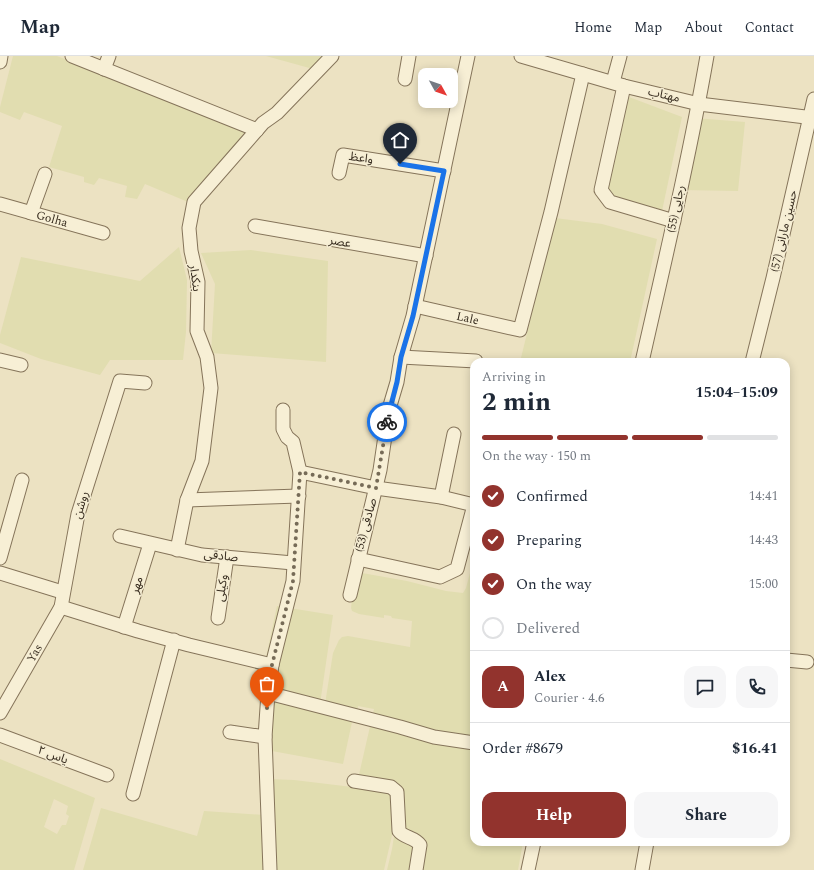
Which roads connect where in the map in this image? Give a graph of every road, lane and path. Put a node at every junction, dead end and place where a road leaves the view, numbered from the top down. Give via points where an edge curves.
1 (1, 56) edge
2 (72, 56) edge
3 (109, 56) edge
4 (332, 56) edge
5 (410, 56) edge
6 (468, 56) edge
7 (521, 56) edge
8 (620, 56) edge
9 (707, 56) edge
10 (0, 62) edge
11 (104, 69) junction
12 (583, 74) junction
13 (405, 79) dead end
14 (618, 84) junction
15 (814, 100) edge
16 (699, 104) junction
17 (812, 117) edge
18 (257, 130) junction
19 (444, 171) junction
20 (339, 173) dead end
21 (45, 174) dead end
22 (0, 204) edge
23 (31, 213) junction
24 (674, 221) junction
25 (255, 226) dead end
26 (103, 233) dead end
27 (426, 256) junction
28 (415, 306) junction
29 (401, 357) junction
30 (643, 358) edge
31 (753, 358) edge
32 (0, 360) edge
33 (470, 361) edge
34 (21, 365) dead end
35 (145, 383) dead end
36 (283, 410) dead end
37 (454, 434) dead end
38 (300, 472) junction
39 (22, 480) dead end
40 (376, 488) junction
41 (299, 496) junction
42 (441, 497) junction
43 (187, 500) junction
44 (470, 504) edge
45 (470, 520) edge
46 (120, 536) dead end
47 (150, 544) junction
48 (177, 550) junction
49 (227, 557) junction
50 (0, 558) edge
51 (358, 559) junction
52 (294, 563) junction
53 (0, 573) edge
54 (62, 592) junction
55 (350, 595) dead end
56 (61, 607) junction
57 (218, 618) dead end
58 (124, 627) junction
59 (174, 640) junction
60 (790, 660) edge
61 (807, 662) dead end
62 (272, 665) junction
63 (268, 693) junction
64 (0, 713) edge
65 (230, 732) dead end
66 (0, 735) edge
67 (265, 737) junction
68 (470, 742) edge
69 (107, 775) dead end
70 (354, 781) dead end
71 (133, 794) dead end
72 (533, 846) edge
73 (646, 846) edge
74 (270, 870) edge
75 (416, 870) edge
76 (528, 870) edge
77 (642, 870) edge

1 - 10 street
2 - 11 street
3 - 11 street
4 - 18 street, بنکدار
5 - 13 street
6 - 19 street, صادقی (53)
7 - 12 street, مهتاب
8 - 14 street
9 - 16 street, رجایی (55)
11 - 18 street
12 - 14 street, مهتاب
12 - 28 street, Lale via 520,330
14 - 16 street, مهتاب
14 - 24 street via 601,190 610,202
15 - 17 street, حسین مارانی (57)
16 - 17 street, مهتاب
16 - 24 street, رجایی (55)
17 - 31 street, حسین مارانی (57)
18 - 43 street, بنکدار via 194,202 189,228 190,251 198,282 197,331 207,357 211,388 202,461
19 - 20 street, واعظ via 343,155
19 - 27 street, صادقی (53)
21 - 23 street
22 - 23 street, Golha
23 - 26 street, Golha
24 - 30 street, رجایی (55)
25 - 27 street, عصر
27 - 28 street, صادقی (53)
28 - 29 street, صادقی (53)
29 - 33 street
29 - 40 street, صادقی (53)
32 - 34 street
35 - 54 street, روشن via 120,381 78,514
36 - 38 street via 283,429 294,442
37 - 42 street
38 - 40 street
38 - 41 street
39 - 50 street
40 - 42 street
40 - 51 street, صادقی (53)
41 - 43 street
41 - 52 street
42 - 44 street
43 - 48 street, بنکدار
45 - 51 street via 457,569 440,577
46 - 47 street, صادقی
47 - 48 street, صادقی
47 - 58 street, مهر
48 - 49 street, صادقی
49 - 52 street, صادقی
49 - 57 street, وکیلی
51 - 55 street, صادقی (53)
52 - 62 street via 293,581
53 - 54 street
54 - 56 street, Yas
56 - 58 street
56 - 64 street, Yas
58 - 59 street
59 - 62 street
59 - 71 street
60 - 61 street
62 - 63 street
63 - 67 street
63 - 68 street via 434,737
65 - 67 street
66 - 69 street, یاس ۲
67 - 74 street
70 - 75 street via 391,787 397,792 399,830 401,834 416,840 420,845
72 - 76 street
73 - 77 street

